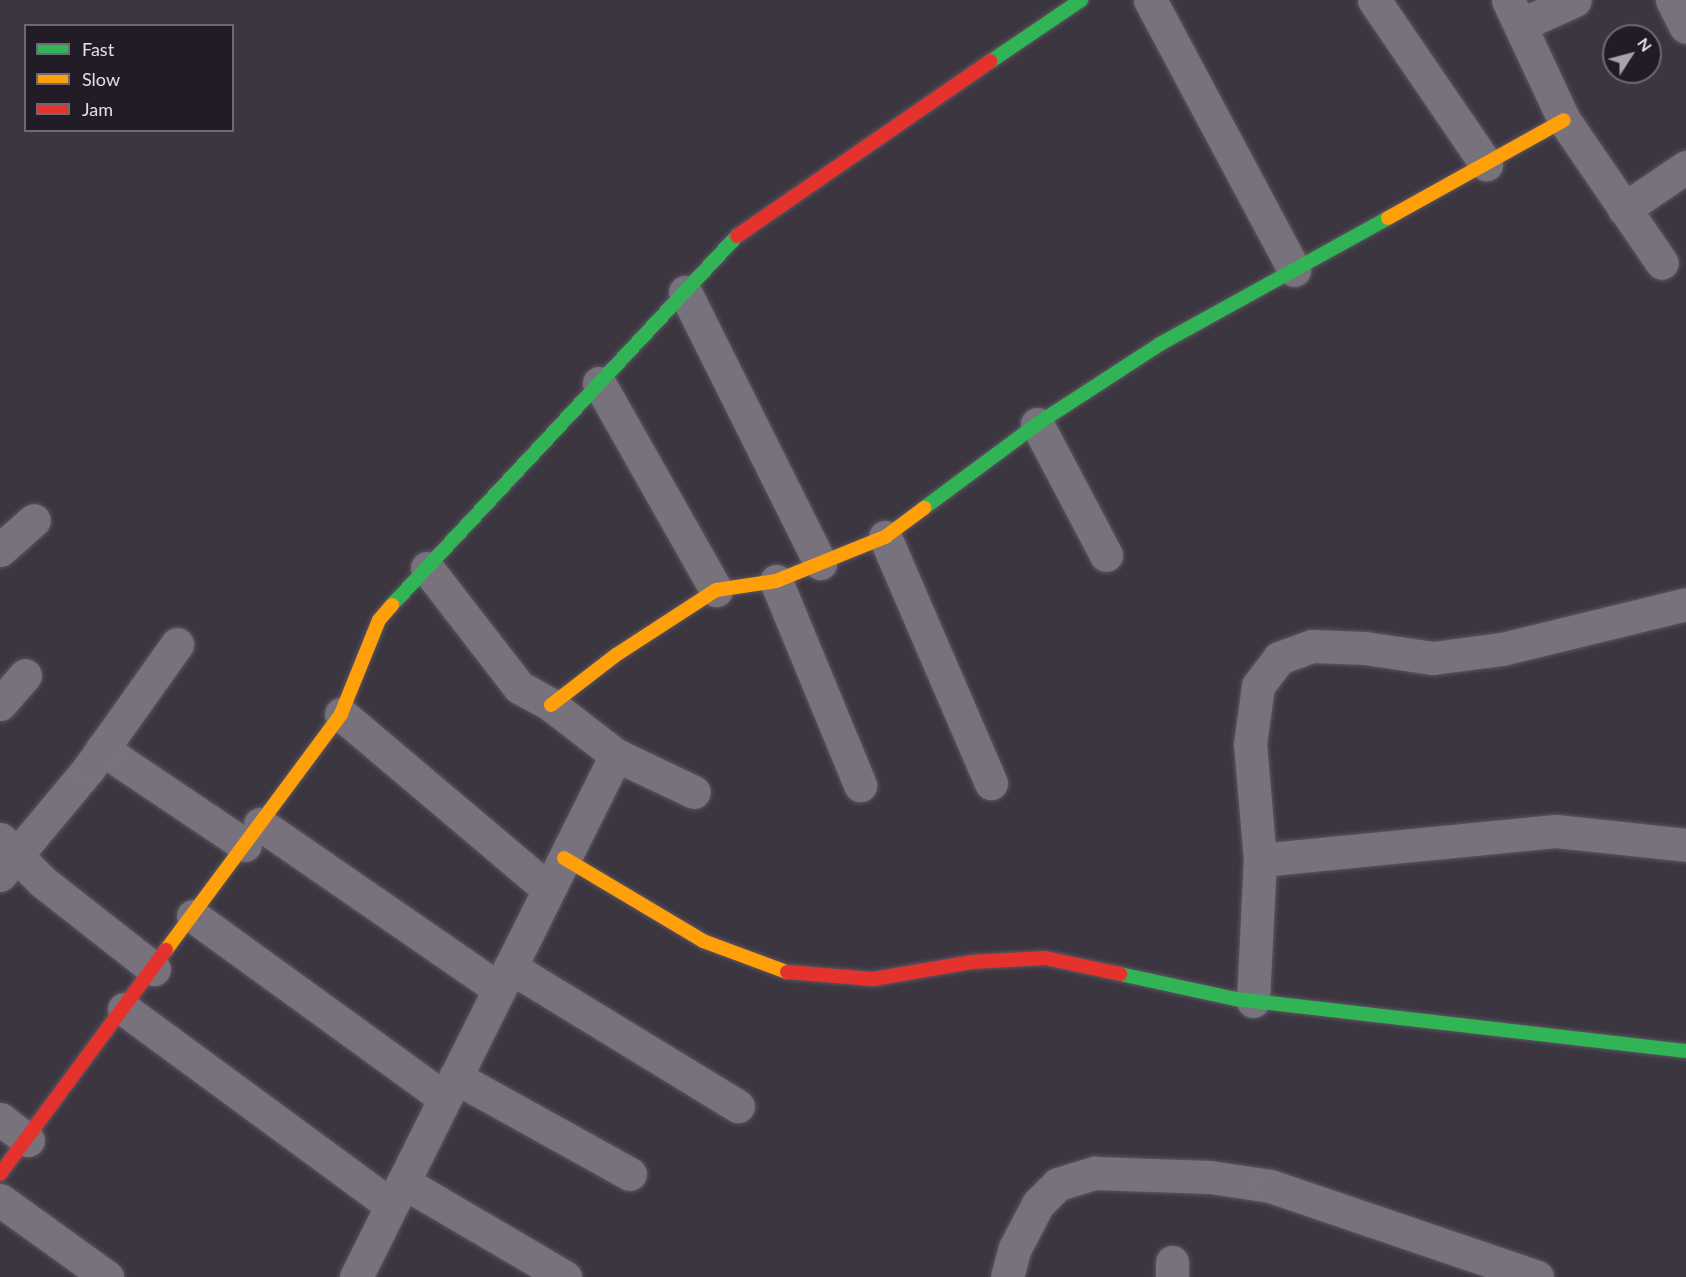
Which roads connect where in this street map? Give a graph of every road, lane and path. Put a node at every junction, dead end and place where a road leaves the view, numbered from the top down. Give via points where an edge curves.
1 (1081, 0) edge
2 (1150, 0) edge
3 (1374, 0) edge
4 (1575, 0) edge
5 (1672, 0) edge
6 (1514, 13) edge
7 (1686, 27) edge
8 (1564, 120) junction
9 (1486, 164) junction
10 (1686, 167) edge
11 (1624, 209) junction
12 (1662, 263) dead end
13 (1294, 270) junction
14 (684, 292) junction
15 (599, 383) junction
16 (1037, 424) junction
17 (34, 520) dead end
18 (885, 537) junction
19 (0, 550) edge
20 (1106, 555) dead end
21 (820, 563) junction
22 (427, 568) junction
23 (776, 581) junction
24 (716, 590) junction
25 (1686, 604) edge
26 (177, 644) dead end
27 (25, 675) dead end
28 (0, 704) edge
29 (551, 705) junction
30 (341, 714) junction
31 (102, 749) junction
32 (616, 755) junction
33 (991, 783) dead end
34 (860, 785) dead end
35 (694, 792) dead end
36 (252, 834) junction
37 (1686, 845) edge
38 (6, 857) edge
39 (564, 858) junction
40 (1260, 860) junction
41 (548, 889) junction
42 (193, 916) junction
43 (154, 969) junction
44 (504, 978) junction
45 (1253, 1001) junction
46 (124, 1010) junction
47 (1684, 1044) edge
48 (450, 1088) junction
49 (738, 1106) dead end
50 (0, 1119) edge
51 (27, 1140) junction
52 (0, 1174) edge
53 (630, 1174) dead end
54 (397, 1194) junction
55 (0, 1200) edge
56 (107, 1277) edge
57 (356, 1277) edge
58 (565, 1277) edge
59 (1007, 1277) edge
60 (1536, 1277) edge

1 - 14 street via 735,237
2 - 13 street
3 - 9 street
4 - 6 street
5 - 7 street
6 - 8 street
8 - 9 street
8 - 11 street
9 - 13 street
10 - 11 street
11 - 12 street
13 - 16 street via 1160,344
14 - 15 street
14 - 21 street
15 - 22 street
15 - 24 street
16 - 18 street
16 - 20 street
17 - 19 street
18 - 21 street
18 - 33 street
21 - 23 street
22 - 29 street via 519,687
22 - 30 street via 380,620
23 - 24 street
23 - 34 street
24 - 29 street via 616,656
25 - 40 street via 1502,649 1433,658 1365,648 1312,646 1279,658 1258,686 1251,744
26 - 31 street
27 - 28 street
29 - 32 street
30 - 36 street
30 - 41 street
31 - 36 street
31 - 38 street
32 - 35 street
32 - 39 street
36 - 42 street
36 - 44 street
37 - 40 street via 1556,831
38 - 43 street
39 - 41 street
39 - 45 street via 703,941 793,974 873,979 972,962 1045,958
40 - 45 street
41 - 44 street
42 - 43 street
42 - 48 street
43 - 46 street
44 - 48 street
44 - 49 street
45 - 47 street
46 - 51 street
46 - 54 street
48 - 53 street
48 - 54 street
50 - 51 street
51 - 52 street
54 - 57 street
54 - 58 street
55 - 56 street
59 - 60 street via 1015,1248 1038,1204 1058,1184 1095,1173 1210,1177 1270,1186

